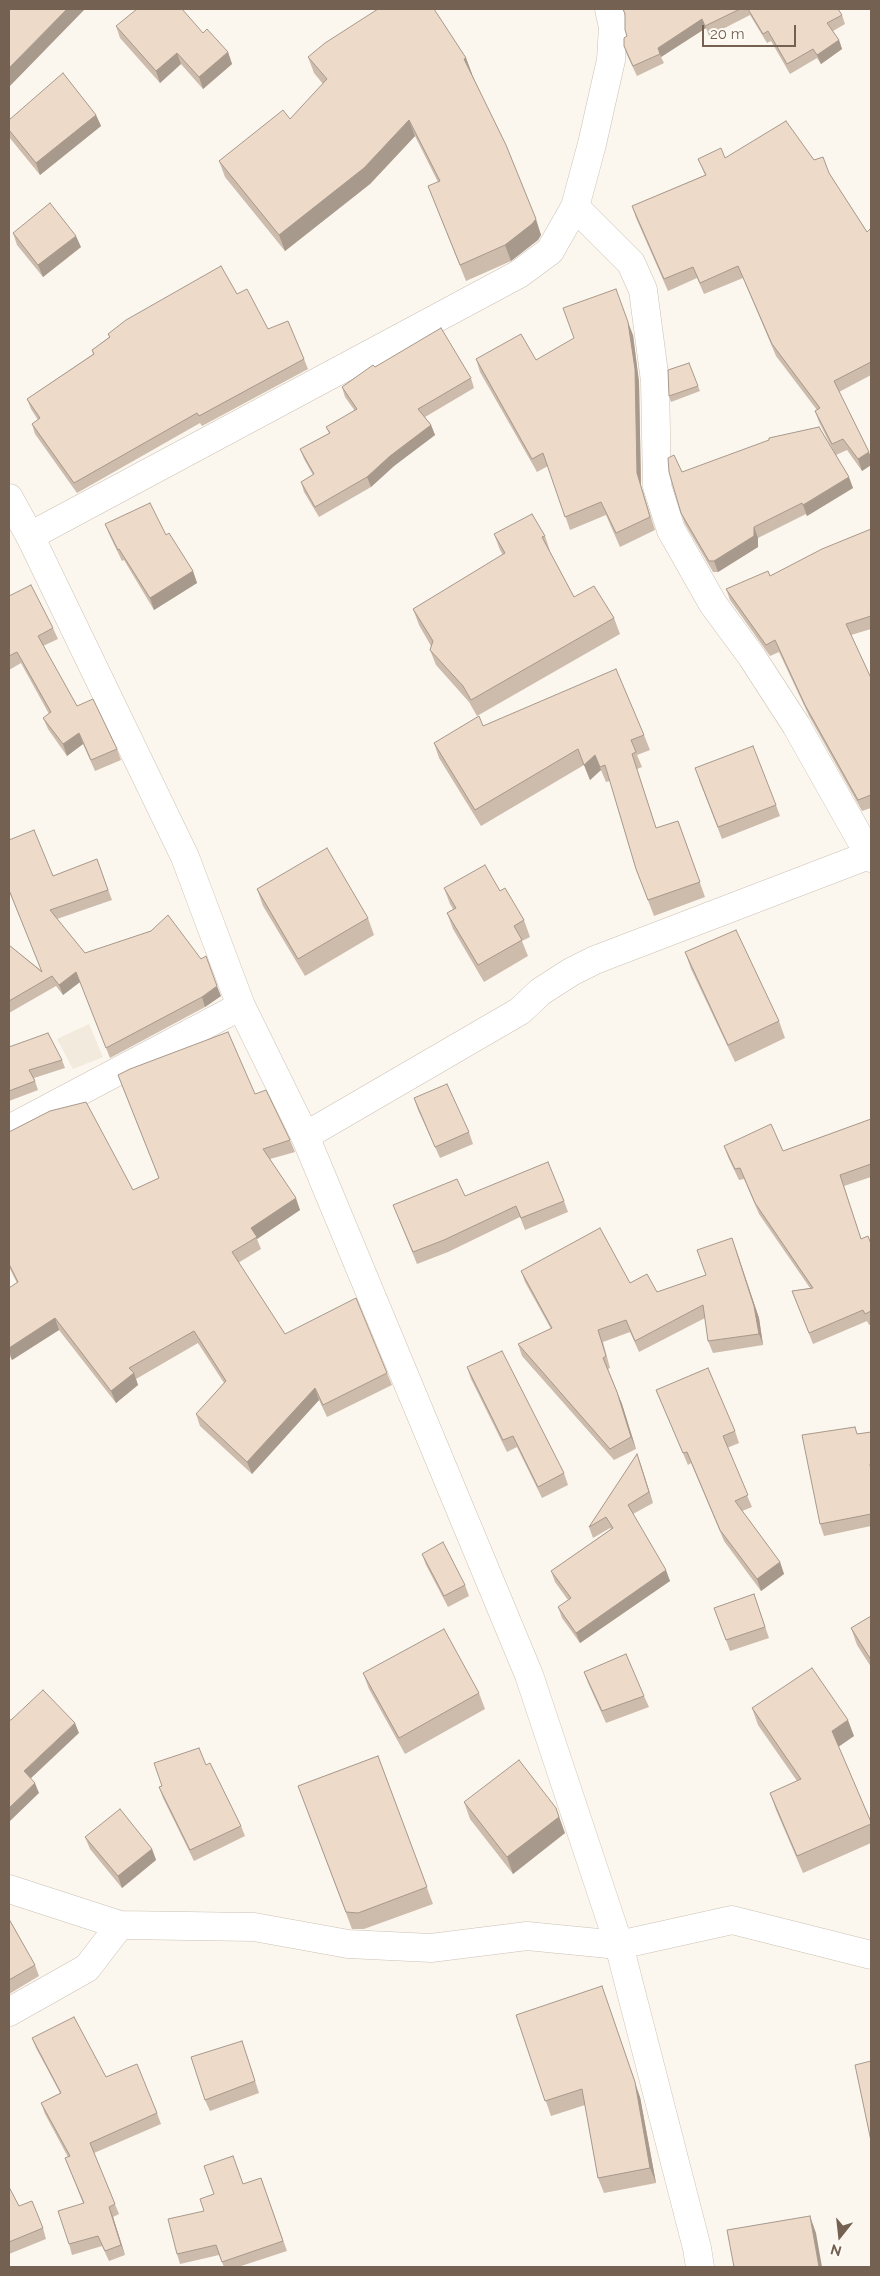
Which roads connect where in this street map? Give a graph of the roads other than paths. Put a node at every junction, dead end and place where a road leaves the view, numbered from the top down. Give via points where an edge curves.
1 (609, 9) edge
2 (575, 207) junction
3 (9, 498) edge
4 (30, 536) junction
5 (870, 857) edge
6 (241, 1006) junction
7 (9, 1129) edge
8 (305, 1136) junction
9 (9, 1889) edge
10 (120, 1924) junction
11 (619, 1945) junction
12 (871, 1955) edge
13 (9, 2012) edge
14 (700, 2267) edge

1 - 2 street via 613,27 611,60
2 - 4 street via 550,250 519,274
2 - 5 street via 631,263 643,290 655,382 657,486 671,530 713,604 796,725
3 - 4 street
4 - 6 street via 185,857
5 - 8 street via 595,960 540,992 520,1011
6 - 7 street
6 - 8 street
8 - 11 street via 528,1675
9 - 10 street
10 - 11 street via 254,1927 348,1944 431,1948 528,1936
10 - 13 street via 87,1968
11 - 12 street via 732,1920
11 - 14 street

